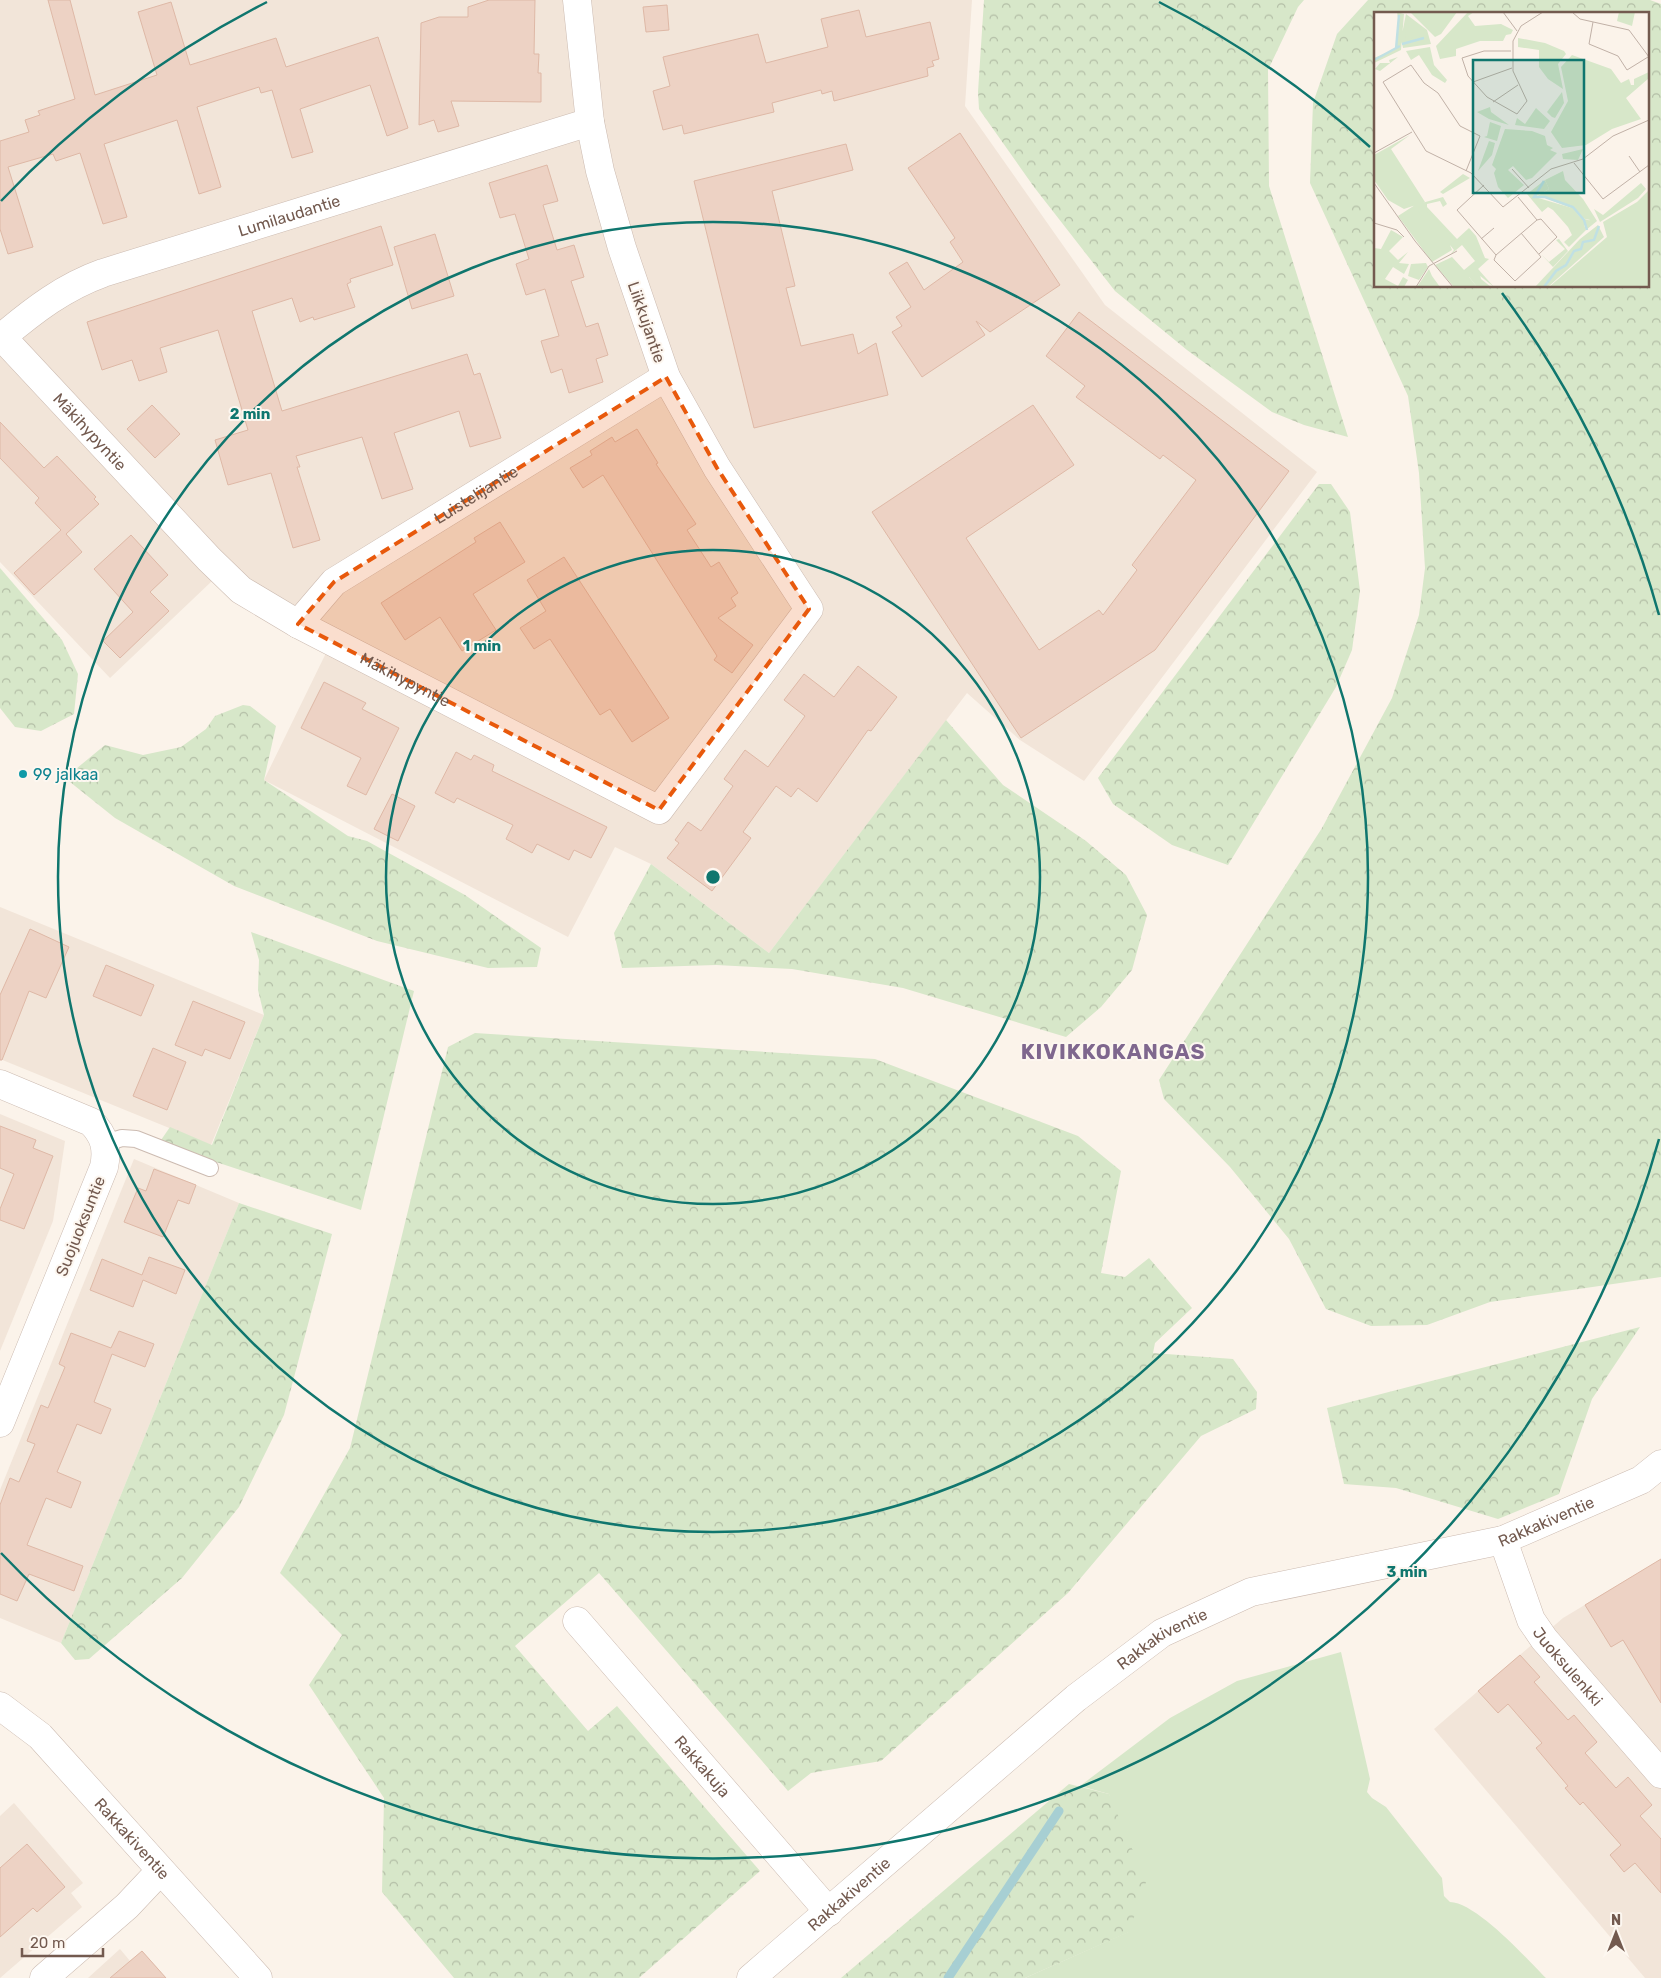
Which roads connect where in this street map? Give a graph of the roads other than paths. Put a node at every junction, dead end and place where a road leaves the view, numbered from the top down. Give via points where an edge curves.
1 (577, 0) edge
2 (590, 122) junction
3 (1, 336) edge
4 (666, 377) junction
5 (809, 609) joint
6 (298, 624) junction
7 (0, 1084) edge
8 (105, 1143) junction
9 (210, 1168) dead end
10 (0, 1423) edge
11 (1661, 1464) edge
12 (1503, 1540) junction
13 (577, 1621) dead end
14 (0, 1706) edge
15 (1661, 1774) edge
16 (160, 1871) junction
17 (829, 1912) junction
18 (44, 1978) edge
19 (258, 1978) edge
20 (751, 1978) edge

1 - 2 street, Liikkujantie
2 - 3 street, Lumilaudantie via 78,282 38,306
2 - 4 street, Liikkujantie via 622,248
3 - 6 street, Mäkihypyntie via 209,559 241,590
4 - 5 street, Liikkujantie via 717,468
4 - 6 street, Luistelijantie via 334,582
5 - 6 street, Mäkihypyntie via 659,810
7 - 8 street via 91,1122
8 - 9 lane via 122,1138 136,1139
8 - 10 street, Suojuoksuntie via 104,1167
11 - 12 street, Rakkakiventie via 1640,1480
12 - 15 street, Juoksulenkki via 1531,1620
12 - 17 street, Rakkakiventie via 1251,1592 1162,1633 1076,1698
13 - 17 street, Rakkakuja
14 - 16 street, Rakkakiventie via 40,1736
16 - 18 street via 127,1906
16 - 19 street, Rakkakiventie
17 - 20 street, Rakkakiventie

